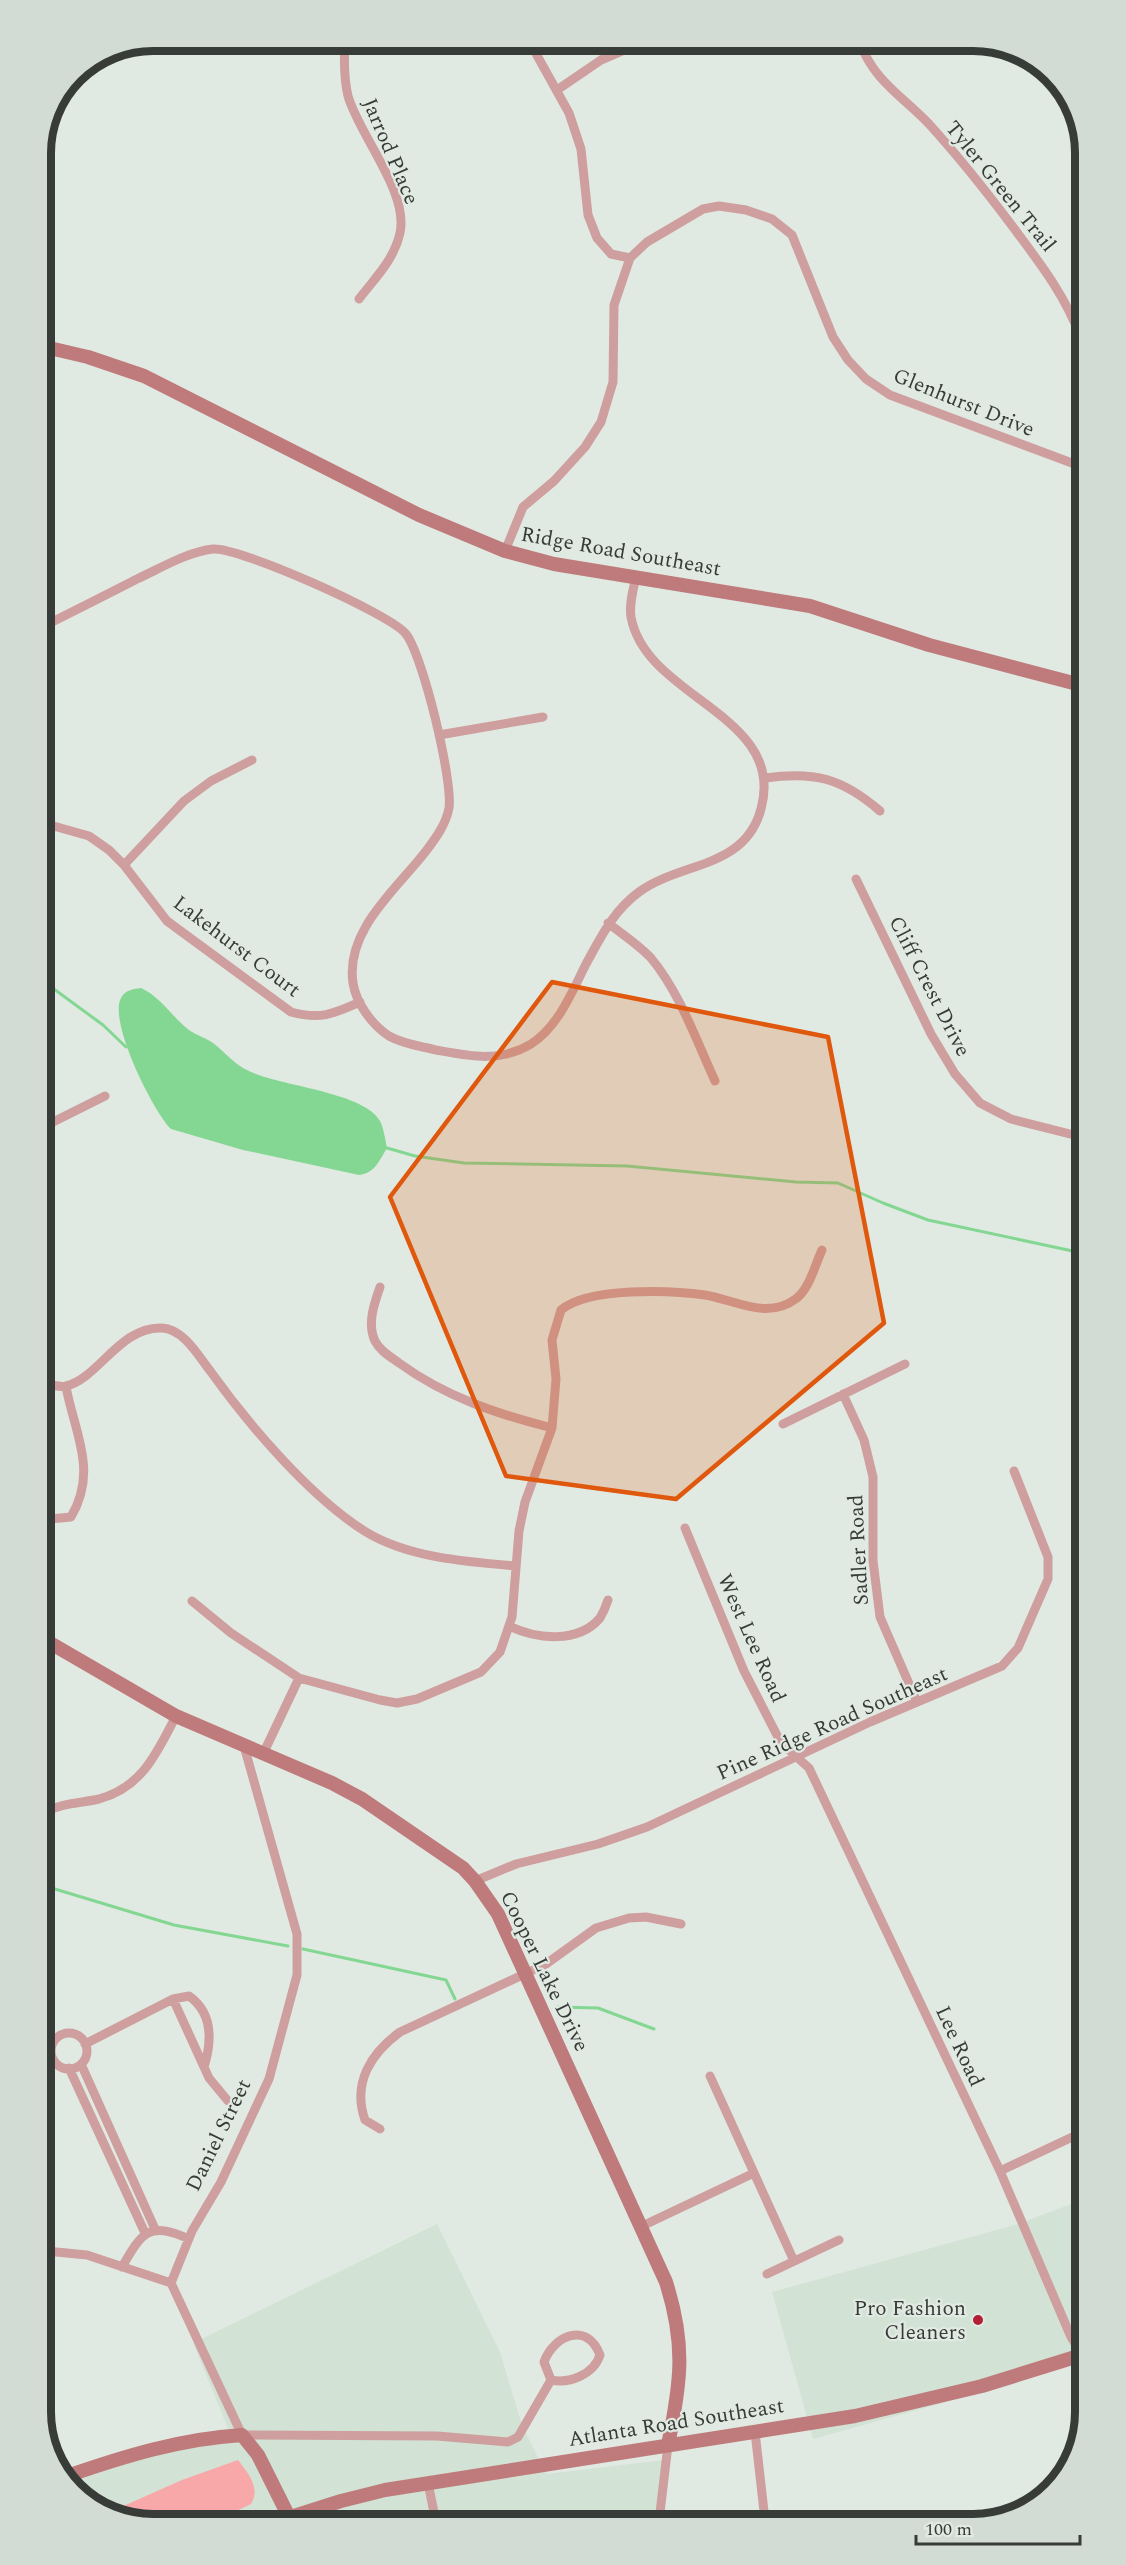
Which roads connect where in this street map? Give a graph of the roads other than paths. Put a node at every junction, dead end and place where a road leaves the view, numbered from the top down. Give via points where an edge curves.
1 (344, 51) edge
2 (535, 51) edge
3 (622, 51) edge
4 (863, 51) edge
5 (557, 90) junction
6 (630, 258) junction
7 (360, 299) dead end
8 (1075, 322) edge
9 (51, 348) edge
10 (1075, 462) edge
11 (505, 550) junction
12 (636, 577) junction
13 (51, 623) edge
14 (1075, 683) edge
15 (543, 717) dead end
16 (439, 735) junction
17 (252, 760) dead end
18 (765, 778) junction
19 (880, 811) dead end
20 (51, 825) edge
21 (124, 864) junction
22 (856, 879) dead end
23 (608, 922) junction
24 (360, 1002) junction
25 (715, 1081) dead end
26 (105, 1096) dead end
27 (51, 1123) edge
28 (1075, 1135) edge
29 (822, 1250) dead end
30 (380, 1287) dead end
31 (905, 1364) dead end
32 (51, 1385) edge
33 (66, 1387) junction
34 (843, 1394) junction
35 (783, 1424) dead end
36 (552, 1428) junction
37 (1014, 1471) dead end
38 (51, 1520) edge
39 (685, 1528) dead end
40 (516, 1566) junction
41 (608, 1600) dead end
42 (192, 1601) dead end
43 (509, 1626) junction
44 (51, 1643) edge
45 (299, 1678) junction
46 (917, 1702) junction
47 (177, 1716) junction
48 (244, 1746) junction
49 (264, 1752) junction
50 (796, 1757) junction
51 (51, 1809) edge
52 (475, 1881) junction
53 (681, 1924) dead end
54 (526, 1973) junction
55 (173, 1999) junction
56 (85, 2044) junction
57 (51, 2052) edge
58 (51, 2060) edge
59 (81, 2064) junction
60 (204, 2067) junction
61 (69, 2068) junction
62 (710, 2076) dead end
63 (228, 2101) dead end
64 (380, 2129) dead end
65 (1075, 2136) edge
66 (999, 2171) junction
67 (754, 2173) junction
68 (640, 2227) junction
69 (155, 2229) junction
70 (145, 2233) junction
71 (189, 2239) junction
72 (839, 2240) dead end
73 (51, 2251) edge
74 (794, 2261) junction
75 (122, 2267) junction
76 (767, 2274) dead end
77 (171, 2283) junction
78 (1075, 2343) edge
79 (1075, 2359) edge
80 (551, 2380) junction
81 (755, 2432) junction
82 (242, 2435) junction
83 (668, 2445) junction
84 (72, 2474) edge
85 (428, 2483) junction
86 (288, 2514) edge
87 (299, 2514) edge
88 (434, 2514) edge
89 (660, 2514) edge
90 (764, 2514) edge

1 - 7 street, Jarrod Place via 348,96 400,213 401,231 390,260
2 - 5 street
3 - 5 street via 601,60
4 - 8 street, Tyler Green Trail via 885,84 927,122 971,171 1034,255
5 - 6 street via 581,149 588,215 597,238 611,254
6 - 10 street, Glenhurst Drive via 647,242 703,209 719,206 772,219 792,235 833,337 866,379 890,396
6 - 11 street via 614,305 613,382 601,422 554,482 523,507
9 - 11 street, Ridge Road Southeast via 144,376 419,515
11 - 12 street, Ridge Road Southeast via 554,564
12 - 14 street, Ridge Road Southeast via 810,606 928,645
12 - 18 street via 631,618 643,649 750,743 761,761
13 - 16 street via 190,556 217,548 226,550 358,603 406,633 417,657
15 - 16 street
16 - 24 street via 449,792 445,824 364,929 353,960 354,985
17 - 21 street via 211,781 184,801
18 - 19 street via 814,775 841,784
18 - 23 street via 760,812 746,841 734,851 653,883 626,902
20 - 21 street, Lakehurst Court via 89,836
21 - 24 street, Lakehurst Court via 167,921 291,1012 313,1018
22 - 28 street, Cliff Crest Drive via 931,1034 955,1074 980,1103 1011,1119
23 - 24 street via 565,1005 546,1031 534,1042 504,1055 471,1057 406,1043 378,1028
23 - 25 street via 649,956 662,973
26 - 27 street
29 - 36 street via 798,1297 777,1308 759,1310 702,1295 664,1293 601,1296 567,1305 556,1318 552,1340 556,1379
30 - 36 street via 372,1320 375,1341 384,1352 463,1400
31 - 34 street
32 - 33 street
33 - 38 street via 82,1451 85,1482 71,1517
33 - 40 street via 130,1337 143,1330 163,1328 186,1340 261,1436 367,1532 433,1556 473,1564
34 - 35 street
34 - 46 street, Sadler Road via 864,1440 873,1477 873,1561 880,1617
36 - 40 street via 525,1502
37 - 46 street, Pine Ridge Road Southeast via 1048,1557 1048,1579 1017,1648 1002,1666
39 - 50 street, West Lee Road via 744,1671 782,1743
40 - 43 street
41 - 43 street via 600,1618 575,1633 541,1637
42 - 45 street via 231,1633
43 - 45 street via 500,1652 481,1672 417,1699 397,1703 380,1700
44 - 47 street, Cooper Lake Drive
45 - 49 street
46 - 50 street, Pine Ridge Road Southeast
47 - 48 street, Cooper Lake Drive
47 - 51 street via 151,1764 127,1787 99,1799
48 - 49 street, Cooper Lake Drive
48 - 71 street, Daniel Street via 297,1934 297,1975 269,2079 236,2153
49 - 52 street, Cooper Lake Drive via 362,1799 450,1858
50 - 52 street, Pine Ridge Road Southeast via 647,1827 598,1844 516,1864
50 - 66 street, Lee Road via 809,1768
52 - 54 street, Cooper Lake Drive via 498,1914
53 - 54 street via 645,1917 596,1928
54 - 64 street via 400,2032 381,2046 361,2085 365,2120
54 - 68 street, Cooper Lake Drive
55 - 56 street
55 - 60 street
55 - 60 street via 189,1996 206,2018 211,2042
56 - 57 street via 75,2034 64,2034
56 - 59 street via 86,2055
58 - 61 street
59 - 61 street
59 - 69 street
60 - 63 street
61 - 70 street
62 - 67 street
65 - 66 street
66 - 78 street, Lee Road
67 - 68 street
67 - 74 street
68 - 83 street, Cooper Lake Drive via 663,2276 678,2324 680,2383
69 - 70 street
69 - 71 street
70 - 75 street
71 - 77 street, Daniel Street
72 - 74 street
73 - 75 street via 87,2255
74 - 76 street
75 - 77 street
77 - 82 street
79 - 81 street, Atlanta Road Southeast via 923,2401
80 - 80 street via 571,2379 597,2364 600,2355 591,2338 584,2334 574,2336 548,2350 544,2362
80 - 82 street via 518,2437 508,2442 437,2436
81 - 83 street, Atlanta Road Southeast
81 - 90 street
82 - 84 street via 184,2440
82 - 86 street via 258,2455
83 - 85 street, Atlanta Road Southeast
83 - 89 street
85 - 87 street, Atlanta Road Southeast via 363,2495
85 - 88 street

